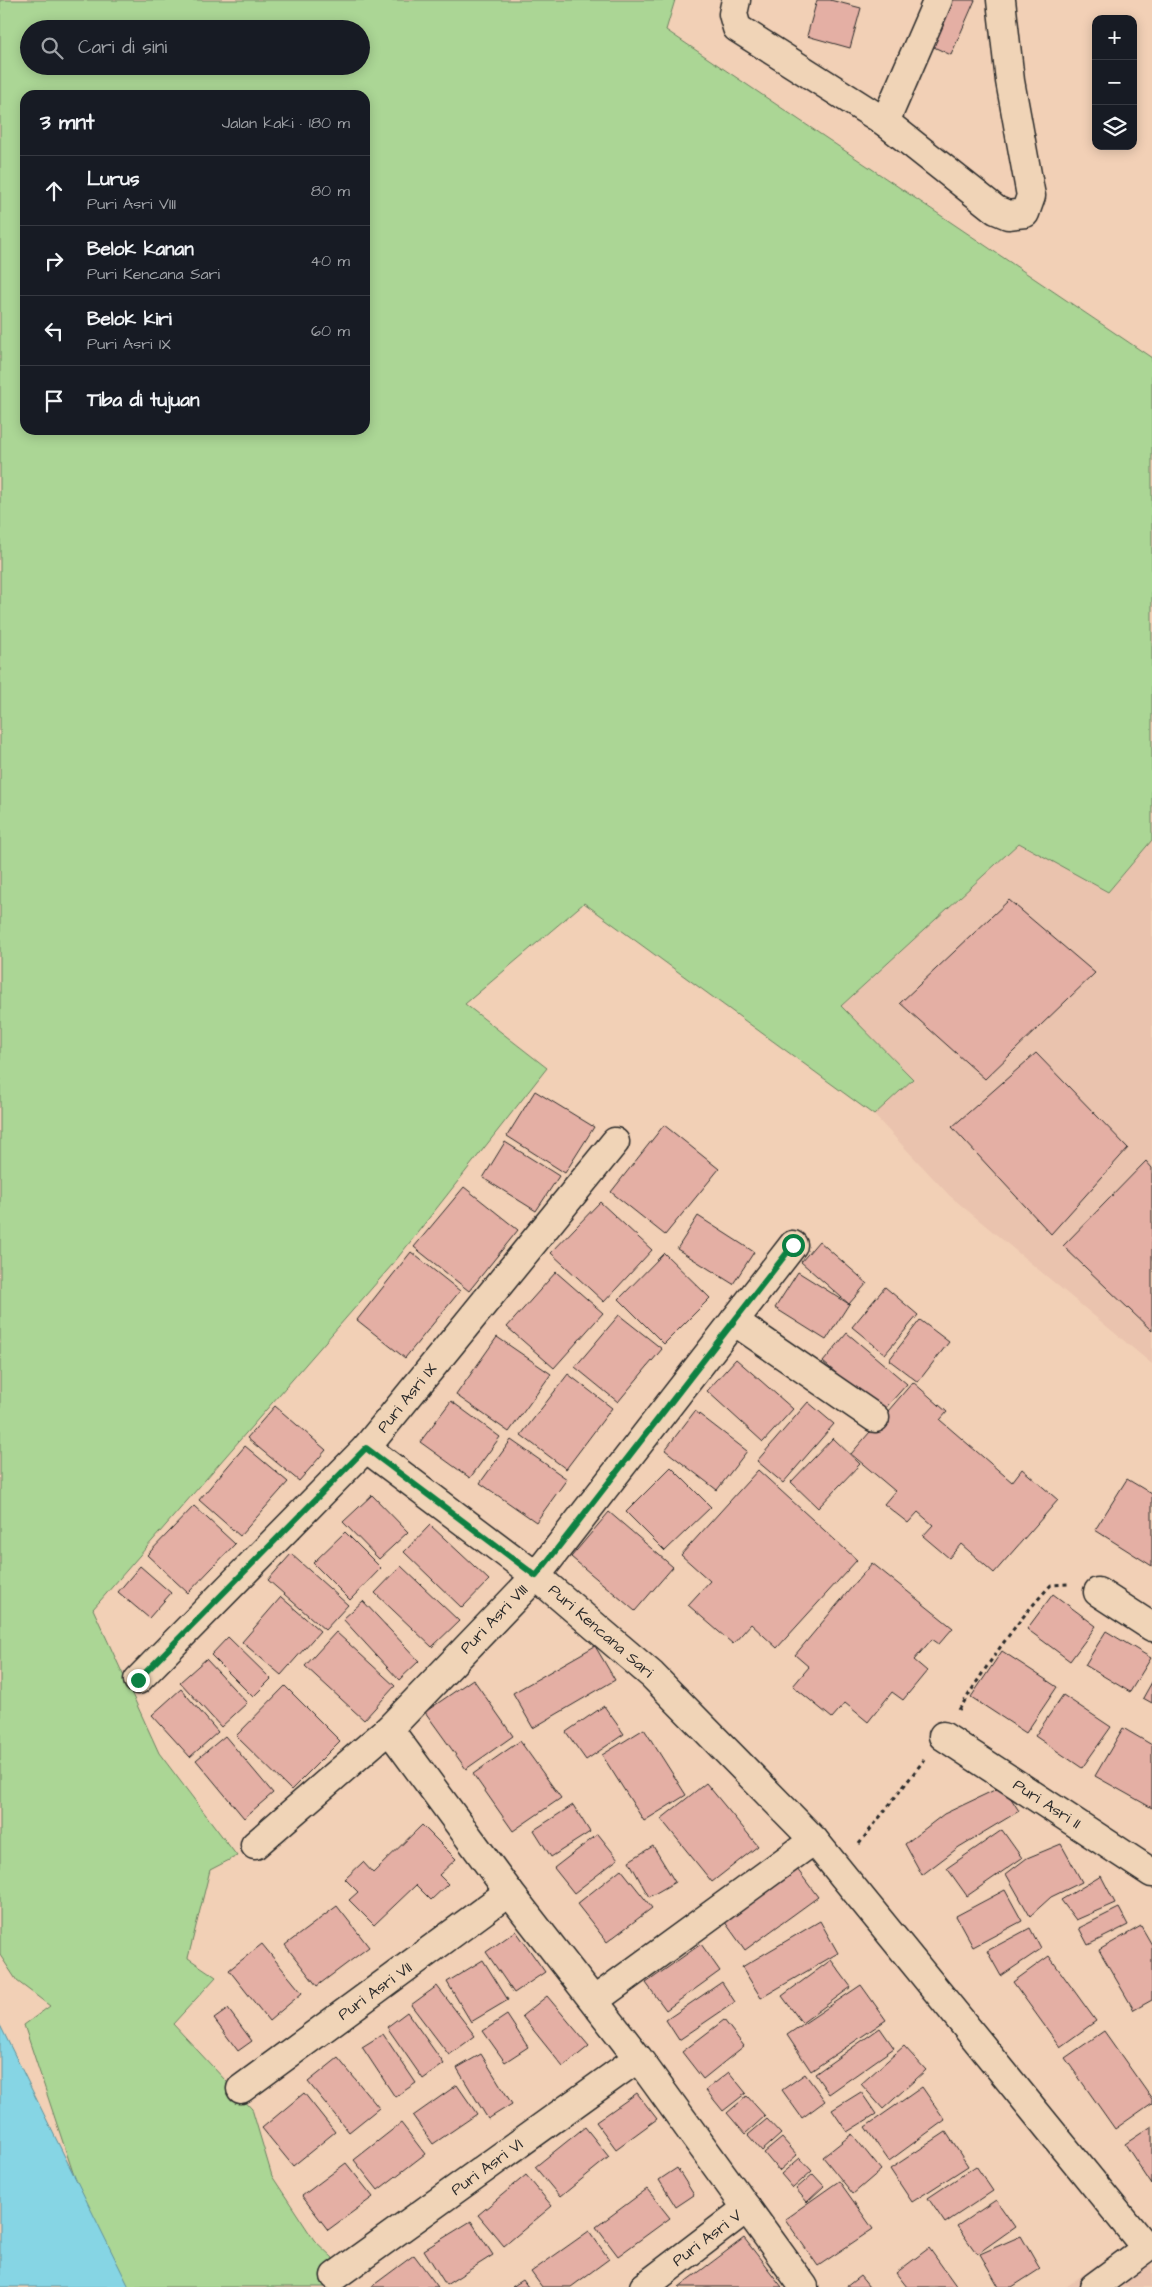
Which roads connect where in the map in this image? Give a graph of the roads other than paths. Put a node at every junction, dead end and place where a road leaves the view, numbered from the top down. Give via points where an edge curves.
1 (736, 0) edge
2 (938, 0) edge
3 (1001, 0) edge
4 (885, 122) junction
5 (616, 1142) dead end
6 (793, 1245) dead end
7 (734, 1321) junction
8 (875, 1418) dead end
9 (366, 1448) junction
10 (536, 1576) junction
11 (1098, 1592) dead end
12 (1152, 1627) edge
13 (138, 1680) dead end
14 (389, 1729) junction
15 (943, 1736) dead end
16 (814, 1840) junction
17 (254, 1845) dead end
18 (1152, 1873) edge
19 (509, 1892) junction
20 (595, 2000) junction
21 (638, 2058) junction
22 (241, 2089) dead end
23 (747, 2208) junction
24 (1149, 2246) edge
25 (335, 2276) dead end
26 (644, 2287) edge
27 (804, 2287) edge
28 (1094, 2287) edge

1 - 4 street via 733,14 737,28
2 - 4 street
3 - 4 street via 1010,81 1031,196 1025,213 1008,215 996,210
5 - 9 street, Puri Asri IX
6 - 7 street, Puri Asri VIII
7 - 8 street
7 - 10 street, Puri Asri VIII
9 - 10 street, Puri Kencana Sari
9 - 13 street, Puri Asri IX
10 - 14 street, Puri Asri VIII
10 - 16 street, Puri Kencana Sari via 652,1675
11 - 12 street
14 - 17 street, Puri Asri VIII
14 - 19 street
15 - 18 street, Puri Asri II
16 - 20 street
16 - 24 street, Puri Kencana Sari
19 - 20 street
19 - 22 street, Puri Asri VII
20 - 21 street
21 - 23 street
21 - 25 street, Puri Asri VI
23 - 26 street, Puri Asri V
23 - 27 street
24 - 28 street

